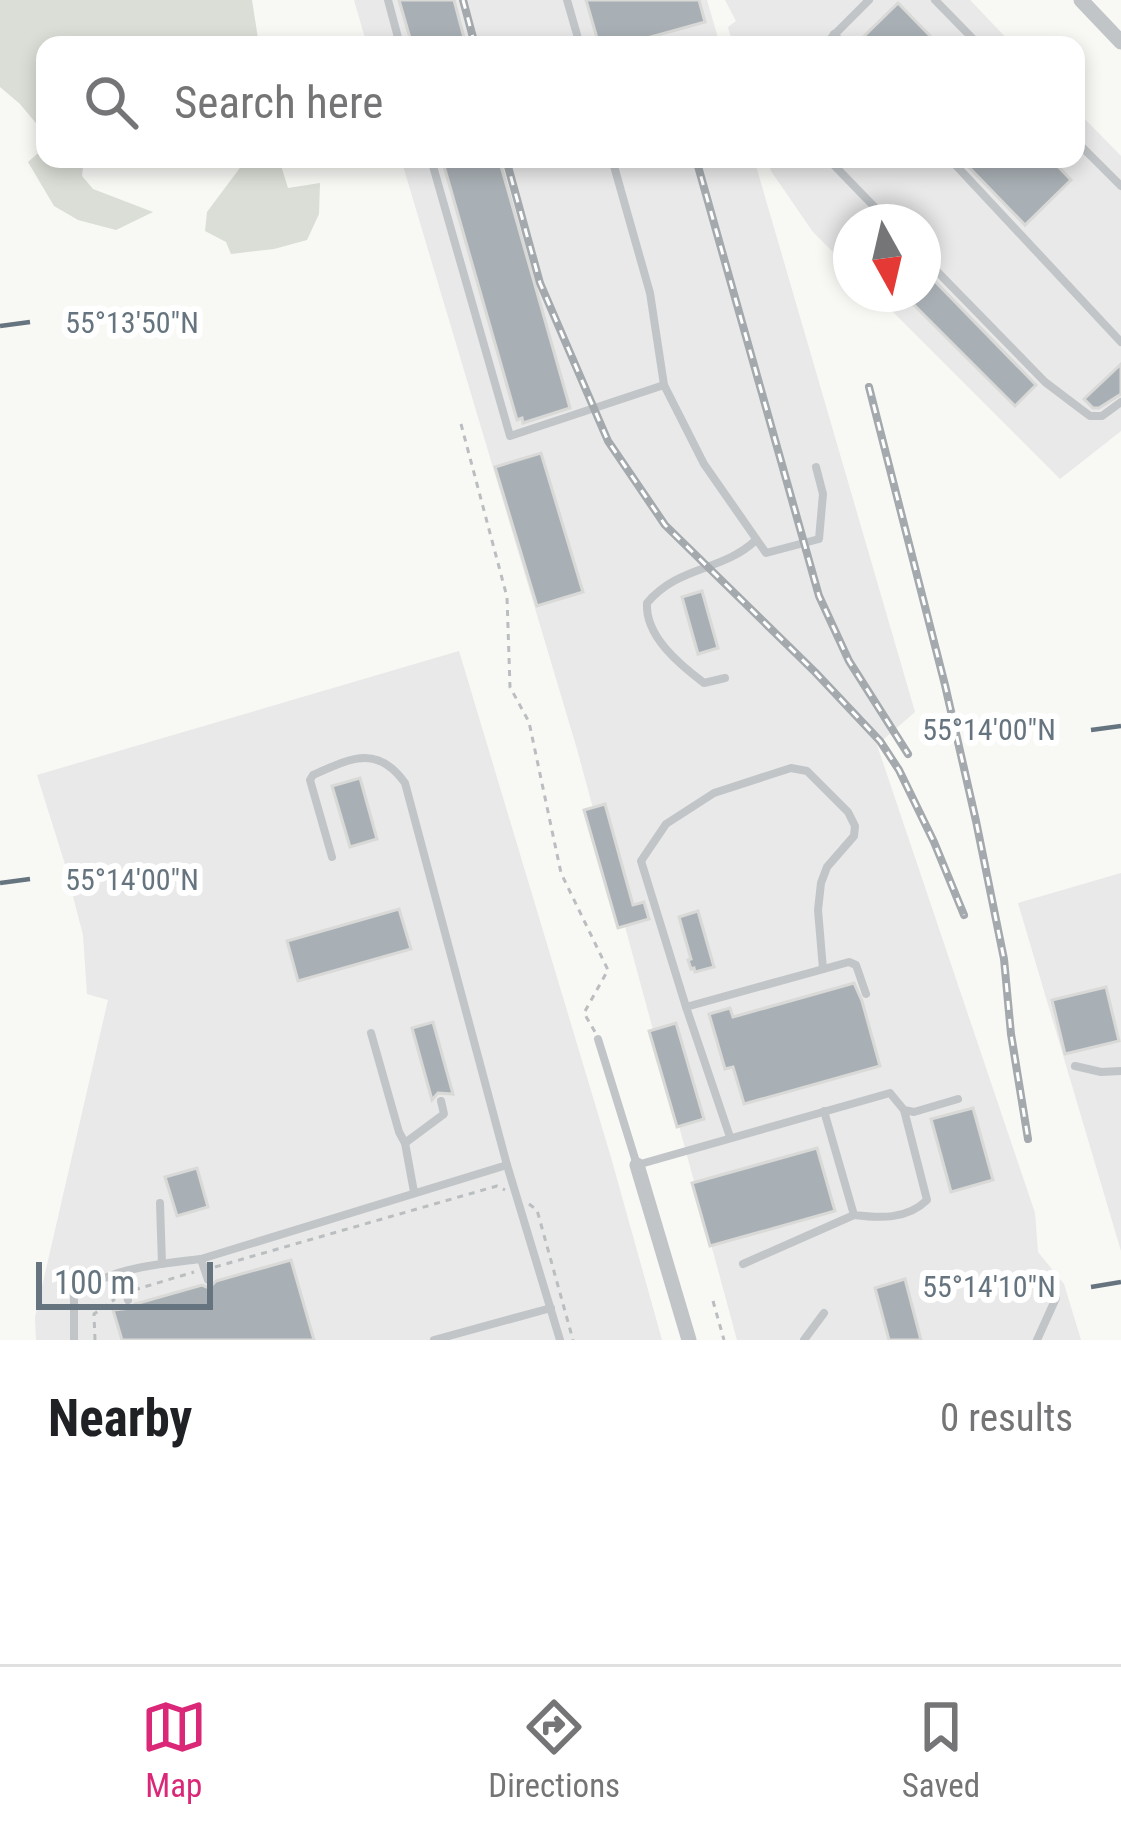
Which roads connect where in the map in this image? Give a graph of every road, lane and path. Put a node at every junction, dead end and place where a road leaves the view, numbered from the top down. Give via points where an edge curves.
1 (388, 0) edge
2 (567, 0) edge
3 (869, 0) edge
4 (935, 0) edge
5 (1081, 0) edge
6 (834, 34) edge
7 (398, 36) edge
8 (577, 36) edge
9 (971, 36) edge
10 (1121, 42) edge
11 (1085, 150) edge
12 (434, 168) edge
13 (615, 168) edge
14 (837, 168) edge
15 (958, 168) edge
16 (1121, 186) edge
17 (872, 204) edge
18 (941, 275) edge
19 (1121, 342) edge
20 (664, 385) junction
21 (1121, 402) edge
22 (461, 424) dead end
23 (816, 467) dead end
24 (756, 540) junction
25 (725, 678) dead end
26 (332, 857) dead end
27 (823, 969) junction
28 (866, 994) dead end
29 (686, 1007) junction
30 (371, 1033) dead end
31 (598, 1040) joint
32 (1075, 1066) dead end
33 (1121, 1071) edge
34 (958, 1099) dead end
35 (441, 1101) dead end
36 (904, 1110) junction
37 (824, 1111) junction
38 (730, 1137) junction
39 (406, 1143) junction
40 (507, 1165) junction
41 (638, 1165) junction
42 (414, 1192) junction
43 (516, 1195) junction
44 (160, 1202) dead end
45 (854, 1215) junction
46 (201, 1258) junction
47 (162, 1264) junction
48 (743, 1264) dead end
49 (205, 1269) junction
50 (109, 1277) junction
51 (208, 1280) dead end
52 (127, 1296) junction
53 (1056, 1298) dead end
54 (713, 1301) dead end
55 (551, 1308) junction
56 (824, 1312) dead end
57 (74, 1340) edge
58 (95, 1340) edge
59 (434, 1340) edge
60 (560, 1340) edge
61 (573, 1340) edge
62 (689, 1340) edge
63 (724, 1340) edge
64 (804, 1340) edge
65 (1037, 1340) edge

1 - 7 lane
2 - 8 lane
3 - 6 lane
4 - 9 lane
5 - 10 street
11 - 16 lane
12 - 20 lane via 510,436
13 - 20 lane via 650,293
14 - 17 lane
15 - 19 lane
18 - 21 lane via 1090,416
20 - 24 lane
22 - 31 path via 507,597 510,687 529,722 561,873 608,970 584,1013
23 - 24 lane via 819,539 766,553
24 - 25 lane via 739,556 673,580 647,603 649,626 692,673 704,682
26 - 40 lane via 310,780 349,759 388,763 405,783
27 - 28 lane via 856,965
27 - 29 lane
27 - 29 lane via 820,883 855,826 807,772 791,768 714,793 666,824 640,861
29 - 38 lane
30 - 39 lane
31 - 41 lane
32 - 33 lane
34 - 36 lane
35 - 39 lane via 444,1114
36 - 37 lane via 890,1093
36 - 45 lane via 927,1200 883,1218
37 - 38 lane
37 - 45 lane
38 - 41 lane
39 - 42 lane
40 - 42 lane
40 - 43 lane
41 - 62 street
42 - 46 lane
43 - 49 path via 497,1186
43 - 55 lane
43 - 61 path via 537,1210
44 - 47 lane
45 - 48 lane
46 - 47 lane
46 - 49 lane
47 - 50 lane
49 - 51 lane
49 - 52 path
50 - 52 lane
50 - 57 lane via 74,1298
52 - 58 path via 94,1314
53 - 65 lane
54 - 63 path
55 - 59 lane
55 - 60 lane
56 - 64 lane

